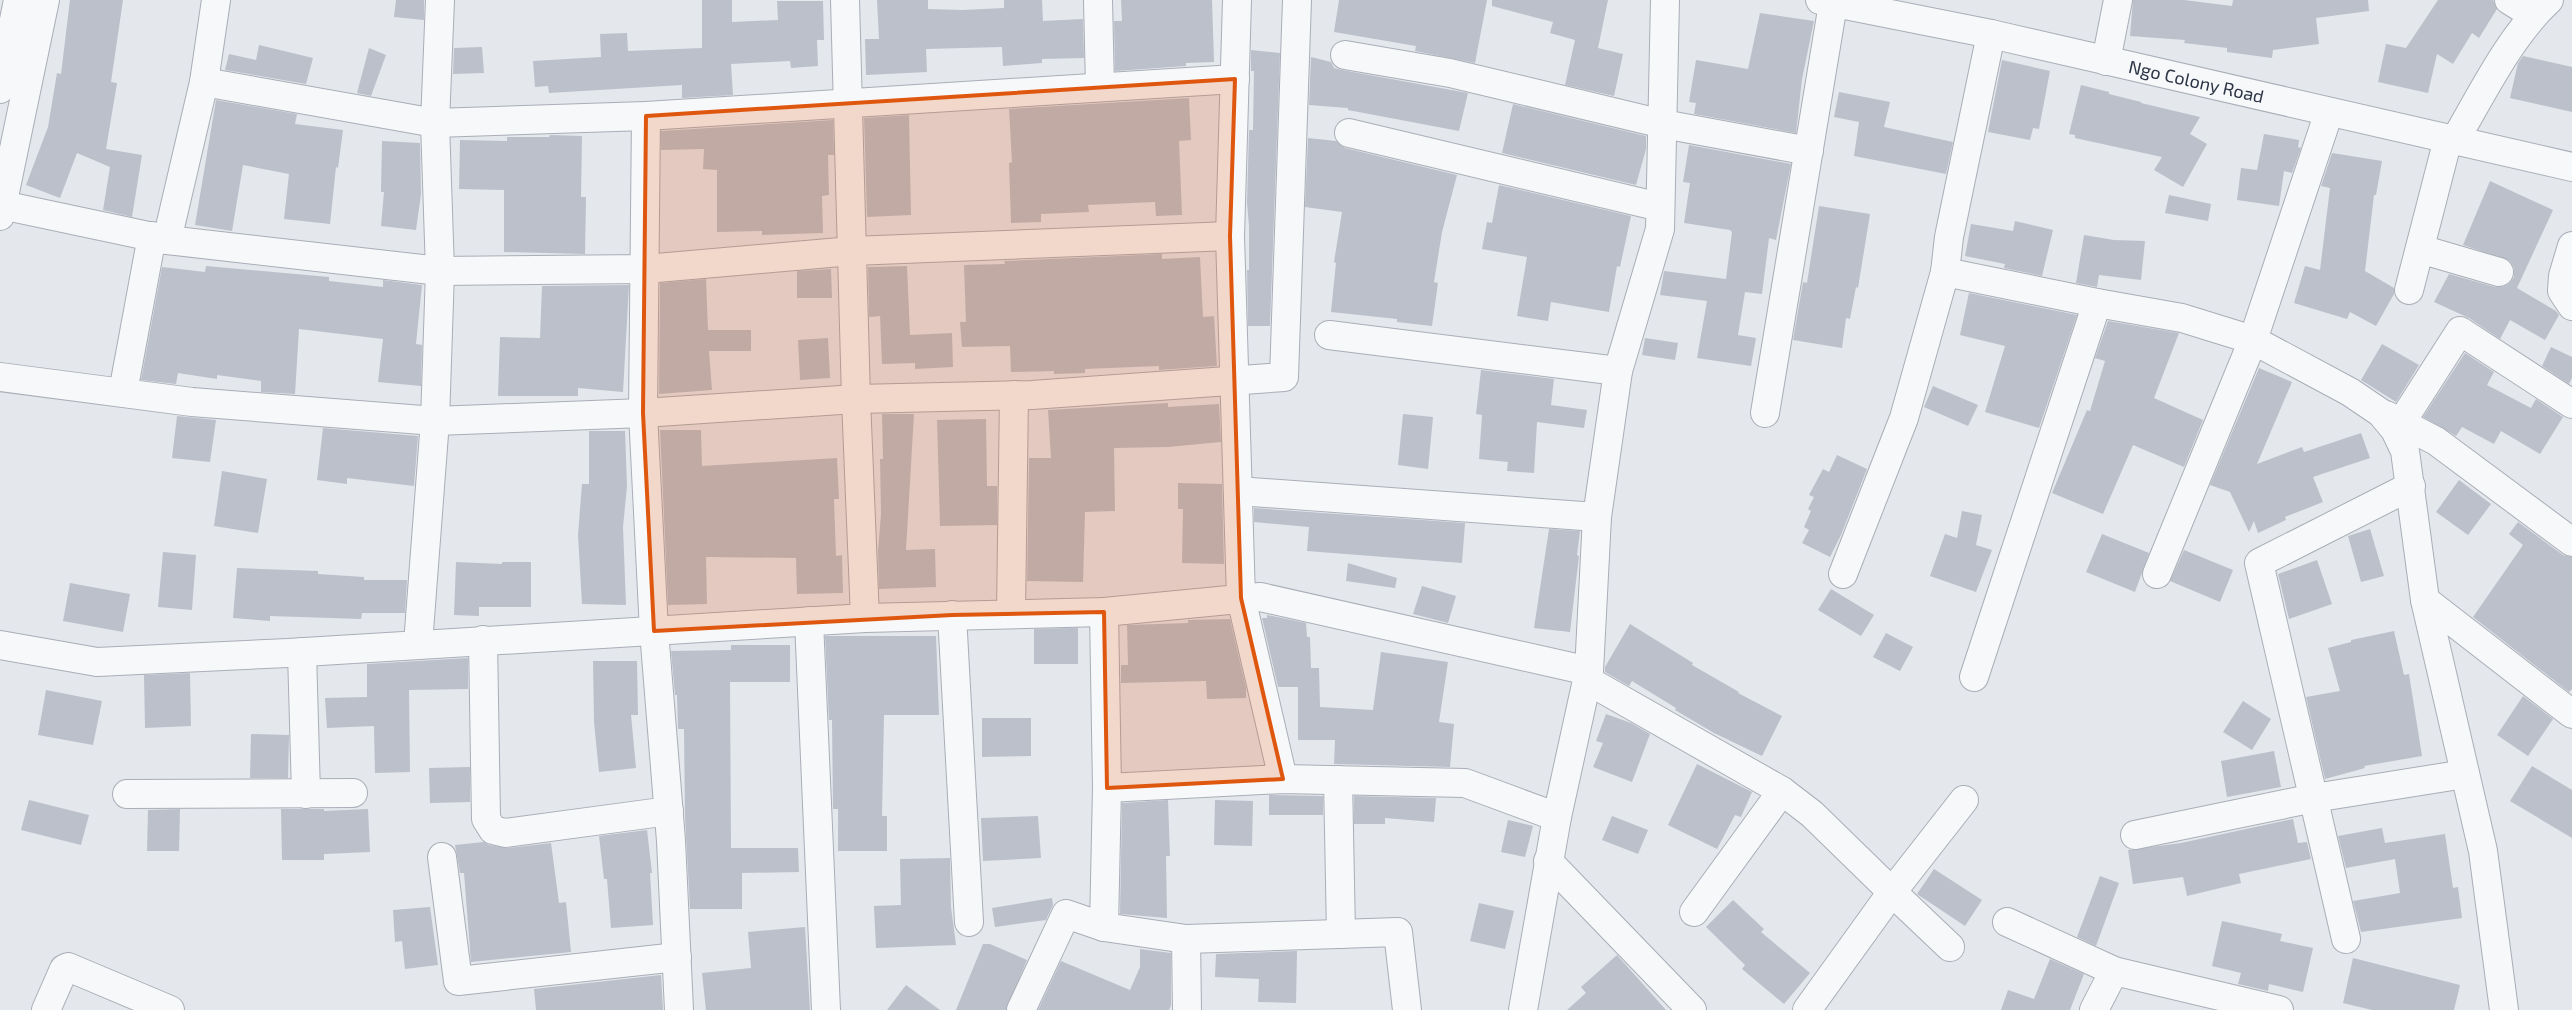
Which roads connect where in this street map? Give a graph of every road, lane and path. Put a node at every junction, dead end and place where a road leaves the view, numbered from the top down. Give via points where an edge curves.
1 (18, 0) edge
2 (45, 0) edge
3 (216, 0) edge
4 (440, 0) edge
5 (845, 0) edge
6 (1098, 0) edge
7 (1237, 0) edge
8 (1298, 0) edge
9 (1665, 0) edge
10 (2118, 0) edge
11 (2509, 0) edge
12 (1826, 2) edge
13 (2541, 7) edge
14 (1991, 34) junction
15 (1345, 55) dead end
16 (2106, 61) junction
17 (1235, 79) junction
18 (204, 82) junction
19 (1, 84) edge
20 (1100, 87) junction
21 (848, 103) junction
22 (2329, 112) junction
23 (646, 116) junction
24 (435, 123) junction
25 (1663, 124) junction
26 (1349, 133) dead end
27 (2452, 139) junction
28 (1809, 151) junction
29 (2572, 167) edge
30 (1660, 207) junction
31 (1, 210) edge
32 (1230, 236) junction
33 (160, 238) junction
34 (2572, 246) edge
35 (2420, 249) junction
36 (852, 250) junction
37 (645, 268) junction
38 (440, 270) junction
39 (1945, 272) junction
40 (2499, 272) dead end
41 (2409, 290) dead end
42 (2097, 304) junction
43 (2572, 306) edge
44 (1329, 335) dead end
45 (2254, 340) junction
46 (1618, 371) junction
47 (0, 377) edge
48 (1233, 380) junction
49 (123, 392) junction
50 (1014, 395) junction
51 (856, 399) junction
52 (2572, 404) edge
53 (1765, 413) dead end
54 (643, 414) junction
55 (2391, 418) junction
56 (435, 421) junction
57 (2411, 486) junction
58 (1238, 491) junction
59 (1598, 516) junction
60 (2572, 542) edge
61 (1843, 574) dead end
62 (2157, 574) dead end
63 (1241, 598) junction
64 (2425, 600) junction
65 (1104, 612) junction
66 (1011, 614) junction
67 (952, 615) junction
68 (865, 618) junction
69 (809, 621) junction
70 (654, 631) junction
71 (483, 640) junction
72 (418, 644) junction
73 (0, 645) edge
74 (302, 652) junction
75 (1588, 676) junction
76 (1974, 677) dead end
77 (2572, 714) edge
78 (2465, 774) junction
79 (1283, 779) junction
80 (1338, 780) junction
81 (1108, 788) junction
82 (1782, 791) junction
83 (353, 793) dead end
84 (127, 794) dead end
85 (306, 794) junction
86 (2314, 798) junction
87 (1964, 800) dead end
88 (669, 811) junction
89 (1557, 817) junction
90 (2135, 835) dead end
91 (442, 857) dead end
92 (1548, 861) junction
93 (1892, 892) junction
94 (1694, 912) dead end
95 (969, 922) dead end
96 (2007, 922) dead end
97 (1104, 927) junction
98 (1341, 934) junction
99 (1186, 939) junction
100 (2346, 939) dead end
101 (1950, 947) dead end
102 (676, 957) junction
103 (2114, 971) junction
104 (46, 1010) edge
105 (170, 1010) edge
106 (679, 1010) edge
107 (826, 1010) edge
108 (1021, 1010) edge
109 (1187, 1010) edge
110 (1407, 1010) edge
111 (1523, 1010) edge
112 (1692, 1010) edge
113 (1807, 1010) edge
114 (2094, 1010) edge
115 (2279, 1010) edge
116 (2504, 1010) edge

1 - 19 street
2 - 31 street
3 - 18 street
4 - 24 street
5 - 21 street
6 - 20 street
7 - 17 street
8 - 48 street via 1284,377
9 - 25 street
10 - 16 street
11 - 13 street
12 - 14 street, Ngo Colony Road
12 - 28 street
13 - 27 street
14 - 16 street, Ngo Colony Road
14 - 39 street via 1949,237
15 - 25 street via 1450,72
16 - 22 street, Ngo Colony Road
17 - 20 street
17 - 32 street
18 - 24 street
18 - 33 street
20 - 21 street
21 - 23 street
21 - 36 street
22 - 27 street, Ngo Colony Road
22 - 45 street
23 - 24 street
23 - 37 street
24 - 38 street
25 - 28 street
25 - 30 street
26 - 30 street
27 - 29 street, Ngo Colony Road
27 - 35 street
28 - 53 street
30 - 46 street via 1660,229
31 - 33 street
32 - 36 street
32 - 48 street
33 - 38 street
33 - 49 street
34 - 43 street via 2562,291
35 - 40 street
35 - 41 street
36 - 37 street
36 - 51 street
37 - 38 street
37 - 54 street
38 - 56 street
39 - 42 street
39 - 61 street via 1904,418
42 - 45 street via 2182,318
42 - 76 street
44 - 46 street
45 - 55 street
45 - 62 street
46 - 59 street
47 - 49 street
48 - 50 street
48 - 58 street
49 - 56 street via 192,402
50 - 51 street
50 - 66 street
51 - 54 street
51 - 68 street
52 - 55 street via 2460,331
54 - 56 street
54 - 70 street
55 - 57 street via 2405,451
55 - 60 street via 2436,441
56 - 72 street
57 - 64 street
57 - 86 street via 2259,563
58 - 59 street
58 - 63 street
59 - 75 street
63 - 65 street
63 - 75 street via 1260,597
63 - 79 street
64 - 77 street
64 - 78 street
65 - 66 street
65 - 81 street
66 - 67 street
67 - 68 street
67 - 95 street
68 - 69 street
69 - 70 street
69 - 107 street
70 - 71 street
70 - 88 street
71 - 72 street
71 - 88 street via 486,819 493,830 505,833
72 - 74 street
73 - 74 street via 97,662
74 - 85 street
75 - 82 street
75 - 89 street
78 - 86 street
78 - 116 street via 2483,852
79 - 80 street
79 - 81 street
80 - 89 street via 1465,782
80 - 98 street
81 - 97 street
82 - 93 street via 1812,814
82 - 94 street
83 - 85 street
84 - 85 street
86 - 90 street
86 - 100 street
87 - 93 street
88 - 102 street
89 - 92 street
91 - 102 street via 458,981
92 - 111 street
92 - 112 street
93 - 101 street
93 - 113 street
96 - 103 street
97 - 99 street
97 - 108 street via 1066,914
98 - 99 street
98 - 110 street via 1398,932
99 - 109 street
102 - 106 street
103 - 114 street
103 - 115 street
104 - 105 street via 64,969 68,967

